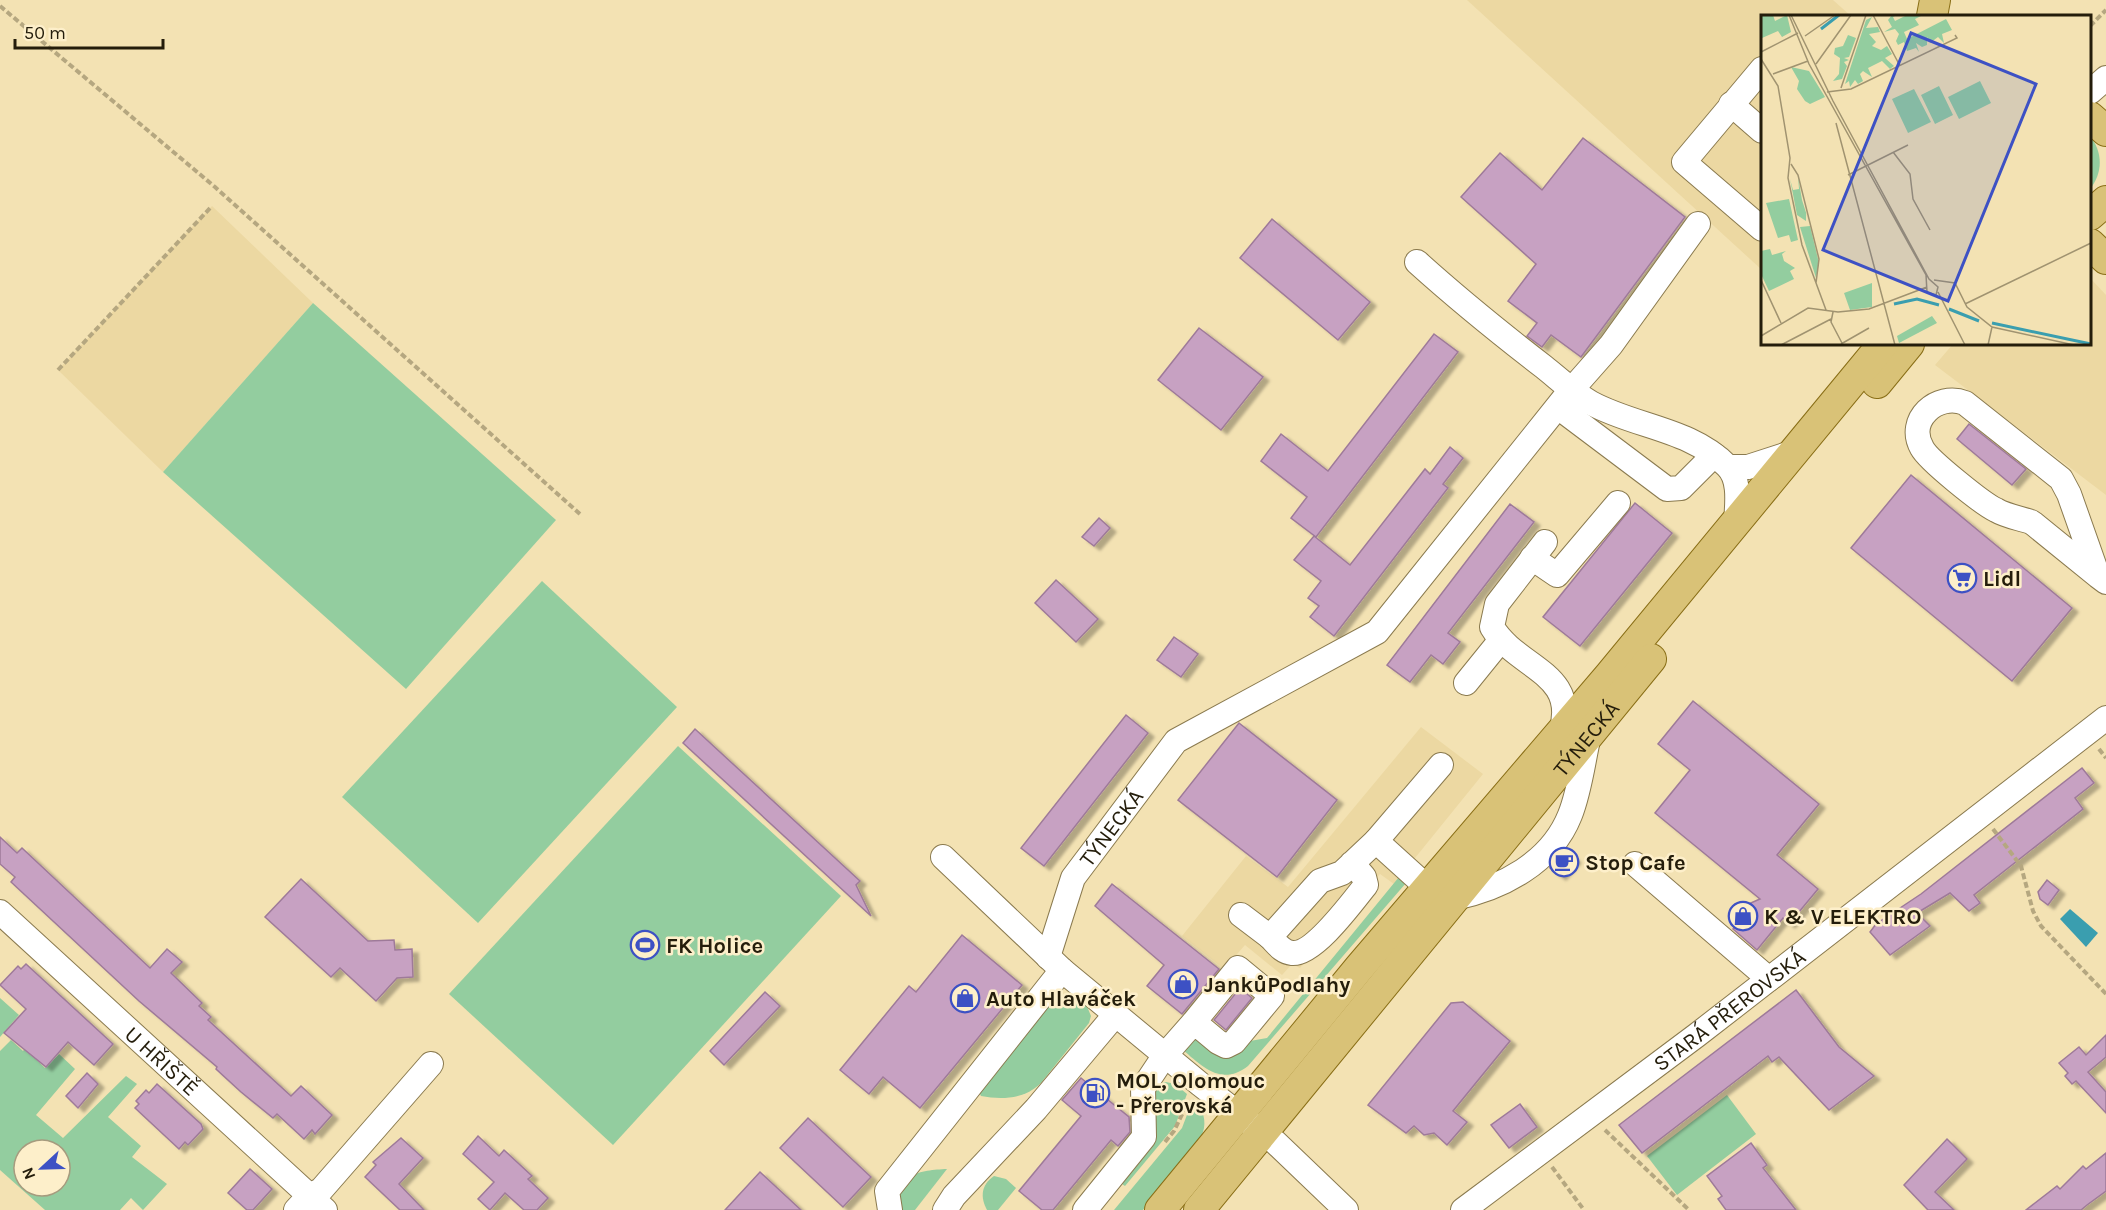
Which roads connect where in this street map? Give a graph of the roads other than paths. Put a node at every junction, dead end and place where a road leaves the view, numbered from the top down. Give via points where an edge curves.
1 (1935, 0) edge
2 (1932, 15) edge
3 (1761, 70) edge
4 (2106, 78) edge
5 (2091, 91) edge
6 (1731, 104) junction
7 (2091, 118) edge
8 (1761, 130) edge
9 (2106, 131) edge
10 (2106, 201) edge
11 (2091, 214) edge
12 (1698, 224) dead end
13 (1761, 228) edge
14 (2091, 245) edge
15 (2106, 259) edge
16 (1417, 262) dead end
17 (1862, 345) edge
18 (1882, 345) edge
19 (1908, 345) edge
20 (1857, 374) junction
21 (1565, 398) junction
22 (1794, 452) junction
23 (1722, 461) junction
24 (1618, 502) dead end
25 (1736, 523) junction
26 (2102, 579) edge
27 (1500, 641) junction
28 (1609, 676) junction
29 (1466, 682) dead end
30 (1558, 686) junction
31 (2106, 718) edge
32 (1575, 734) junction
33 (1441, 765) dead end
34 (1376, 841) junction
35 (943, 857) dead end
36 (1352, 863) junction
37 (1635, 864) dead end
38 (1441, 893) junction
39 (0, 912) edge
40 (1241, 915) dead end
41 (1270, 937) junction
42 (1055, 964) junction
43 (1769, 979) junction
44 (1115, 1015) junction
45 (1194, 1022) dead end
46 (1165, 1055) junction
47 (431, 1064) dead end
48 (1238, 1114) junction
49 (1262, 1132) junction
50 (888, 1201) edge
51 (310, 1205) edge
52 (957, 1206) edge
53 (872, 1210) edge
54 (1085, 1210) edge
55 (1160, 1210) edge
56 (1199, 1210) edge
57 (1346, 1210) edge
58 (1463, 1210) edge

1 - 2 main road
3 - 6 street
4 - 5 street
6 - 8 street
6 - 13 street via 1684,162
7 - 9 main road
10 - 11 main road
12 - 21 street, TÝNECKÁ via 1611,345
14 - 15 main road
16 - 21 street
17 - 20 street
18 - 20 main road, TÝNECKÁ
19 - 32 main road, TÝNECKÁ
20 - 22 main road, TÝNECKÁ
21 - 23 street via 1589,402 1617,416 1688,439
21 - 23 street via 1661,486 1672,491
21 - 42 street, TÝNECKÁ via 1377,632 1176,741 1073,878
22 - 23 street via 1748,467
22 - 25 main road, TÝNECKÁ
23 - 25 street via 1737,492
24 - 27 street via 1557,575 1539,550 1492,614 1492,627
25 - 28 main road, TÝNECKÁ
26 - 26 street via 2031,522 1991,508 1930,458 1921,448 1918,431 1926,411 1945,400 1965,403 2061,479
27 - 29 street
27 - 30 street
28 - 30 street via 1578,686
28 - 32 main road, TÝNECKÁ
30 - 32 street
31 - 43 street, STARÁ PŘEROVSKÁ
32 - 38 main road, TÝNECKÁ
32 - 38 street via 1577,791 1559,835 1537,860 1512,878 1484,890
33 - 34 street
34 - 36 street
34 - 38 street
35 - 42 street
36 - 41 street via 1342,873 1320,881
36 - 41 street via 1366,885 1331,927 1303,951 1293,954 1283,951
37 - 43 street
38 - 48 main road, TÝNECKÁ
38 - 49 main road, TÝNECKÁ
39 - 51 street, U HŘIŠTĚ
40 - 41 street
42 - 44 street
42 - 50 street
43 - 58 street, STARÁ PŘEROVSKÁ
44 - 46 street
44 - 52 street
45 - 46 street
46 - 48 street
46 - 54 street via 1143,1088 1144,1137
47 - 51 street
48 - 49 street
48 - 55 main road, TÝNECKÁ
49 - 56 main road, TÝNECKÁ
49 - 57 street
50 - 53 street

